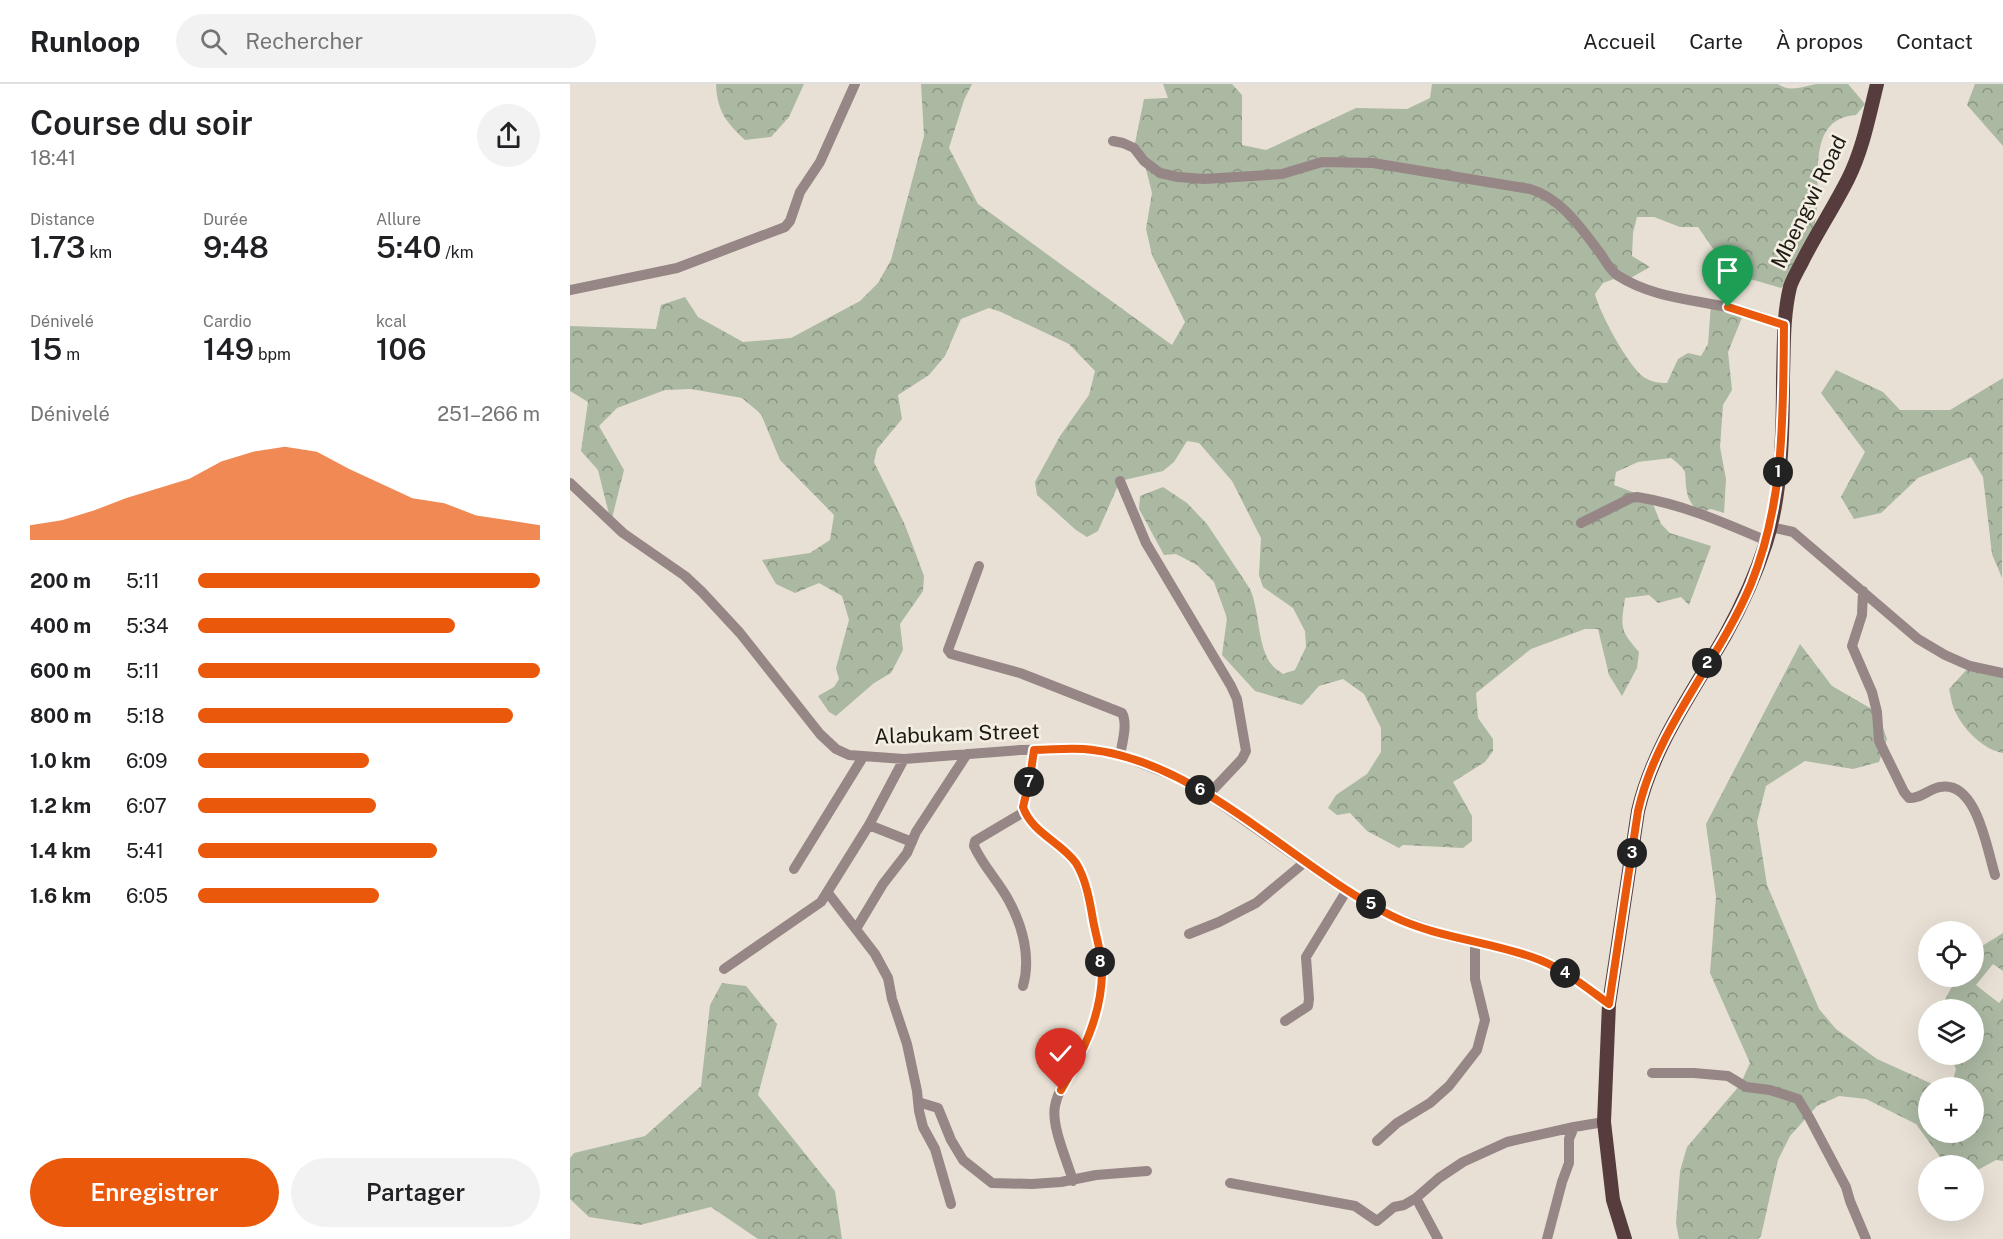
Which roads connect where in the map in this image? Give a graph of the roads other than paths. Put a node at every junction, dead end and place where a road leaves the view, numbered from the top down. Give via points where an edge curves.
1 (855, 84) edge
2 (1877, 84) edge
3 (1113, 141) dead end
4 (570, 290) edge
5 (1784, 325) junction
6 (1120, 482) dead end
7 (570, 483) edge
8 (1581, 522) dead end
9 (1768, 534) junction
10 (980, 566) dead end
11 (1863, 591) junction
12 (2003, 673) edge
13 (1034, 750) junction
14 (967, 754) junction
15 (1120, 756) junction
16 (863, 757) junction
17 (904, 759) junction
18 (1208, 795) junction
19 (1024, 812) junction
20 (868, 825) junction
21 (912, 842) junction
22 (1305, 862) junction
23 (794, 869) dead end
24 (1995, 875) dead end
25 (1347, 890) junction
26 (828, 893) junction
27 (856, 929) junction
28 (1189, 934) dead end
29 (1476, 942) junction
30 (724, 969) dead end
31 (1023, 986) dead end
32 (1609, 1004) junction
33 (1285, 1021) dead end
34 (1652, 1073) dead end
35 (918, 1102) junction
36 (1604, 1122) junction
37 (1574, 1127) junction
38 (1377, 1141) dead end
39 (1147, 1171) dead end
40 (1073, 1181) junction
41 (1230, 1183) dead end
42 (1416, 1198) junction
43 (951, 1204) dead end
44 (1438, 1239) edge
45 (1547, 1239) edge
46 (1625, 1239) edge
47 (1866, 1239) edge

1 - 4 street via 785,227 677,268
2 - 5 main road, Mbengwi Road via 1863,141 1848,179 1791,284
3 - 5 street via 1134,148 1160,173 1178,177 1282,174 1322,162 1373,163 1530,189 1556,203 1577,223 1614,273 1627,280 1663,296 1736,309
5 - 9 main road, Mbengwi Road via 1783,422 1775,505
6 - 18 street via 1146,543 1237,699 1246,751
7 - 16 street, Alabukam Street via 623,532 702,592 819,734 836,749
8 - 9 street via 1637,497
9 - 11 street via 1793,532
9 - 32 main road, Mbengwi Road via 1750,586 1686,699 1644,785
10 - 15 street via 948,650 1122,713
11 - 12 street via 1918,639 1945,655 1970,666
11 - 24 street via 1862,615 1852,646 1872,692 1879,741 1909,798 1940,787 1954,787 1968,798 1977,814
13 - 14 street, Alabukam Street
13 - 15 street, Alabukam Street via 1079,749
13 - 19 street
14 - 17 street, Alabukam Street
14 - 21 street
15 - 18 street, Alabukam Street via 1174,776
16 - 17 street, Alabukam Street
16 - 23 street
17 - 20 street
18 - 22 street, Alabukam Street
19 - 31 street via 975,841 974,846 1009,901 1020,927 1028,970
19 - 40 street via 1077,866 1091,911 1102,974 1094,1025 1055,1106 1056,1125
20 - 21 street
20 - 26 street
21 - 27 street
22 - 25 street, Alabukam Street
22 - 28 street via 1256,903
25 - 29 street, Alabukam Street via 1409,923
25 - 33 street via 1306,957 1308,1006
26 - 27 street
26 - 30 street via 810,911
27 - 35 street via 888,978
29 - 32 street, Alabukam Street via 1541,960
29 - 38 street via 1475,979 1485,1020 1477,1050 1433,1101 1397,1123
32 - 36 main road, Mbengwi Road
34 - 47 street via 1728,1076 1746,1087 1798,1100 1846,1187
35 - 40 street via 938,1108 963,1160 992,1183
35 - 43 street
36 - 37 street
36 - 46 main road, Mbengwi Road via 1613,1200
37 - 42 street via 1507,1142 1462,1162
37 - 45 street via 1569,1139 1569,1163
39 - 40 street
41 - 42 street via 1340,1202 1355,1206 1377,1221 1394,1207
42 - 44 street

